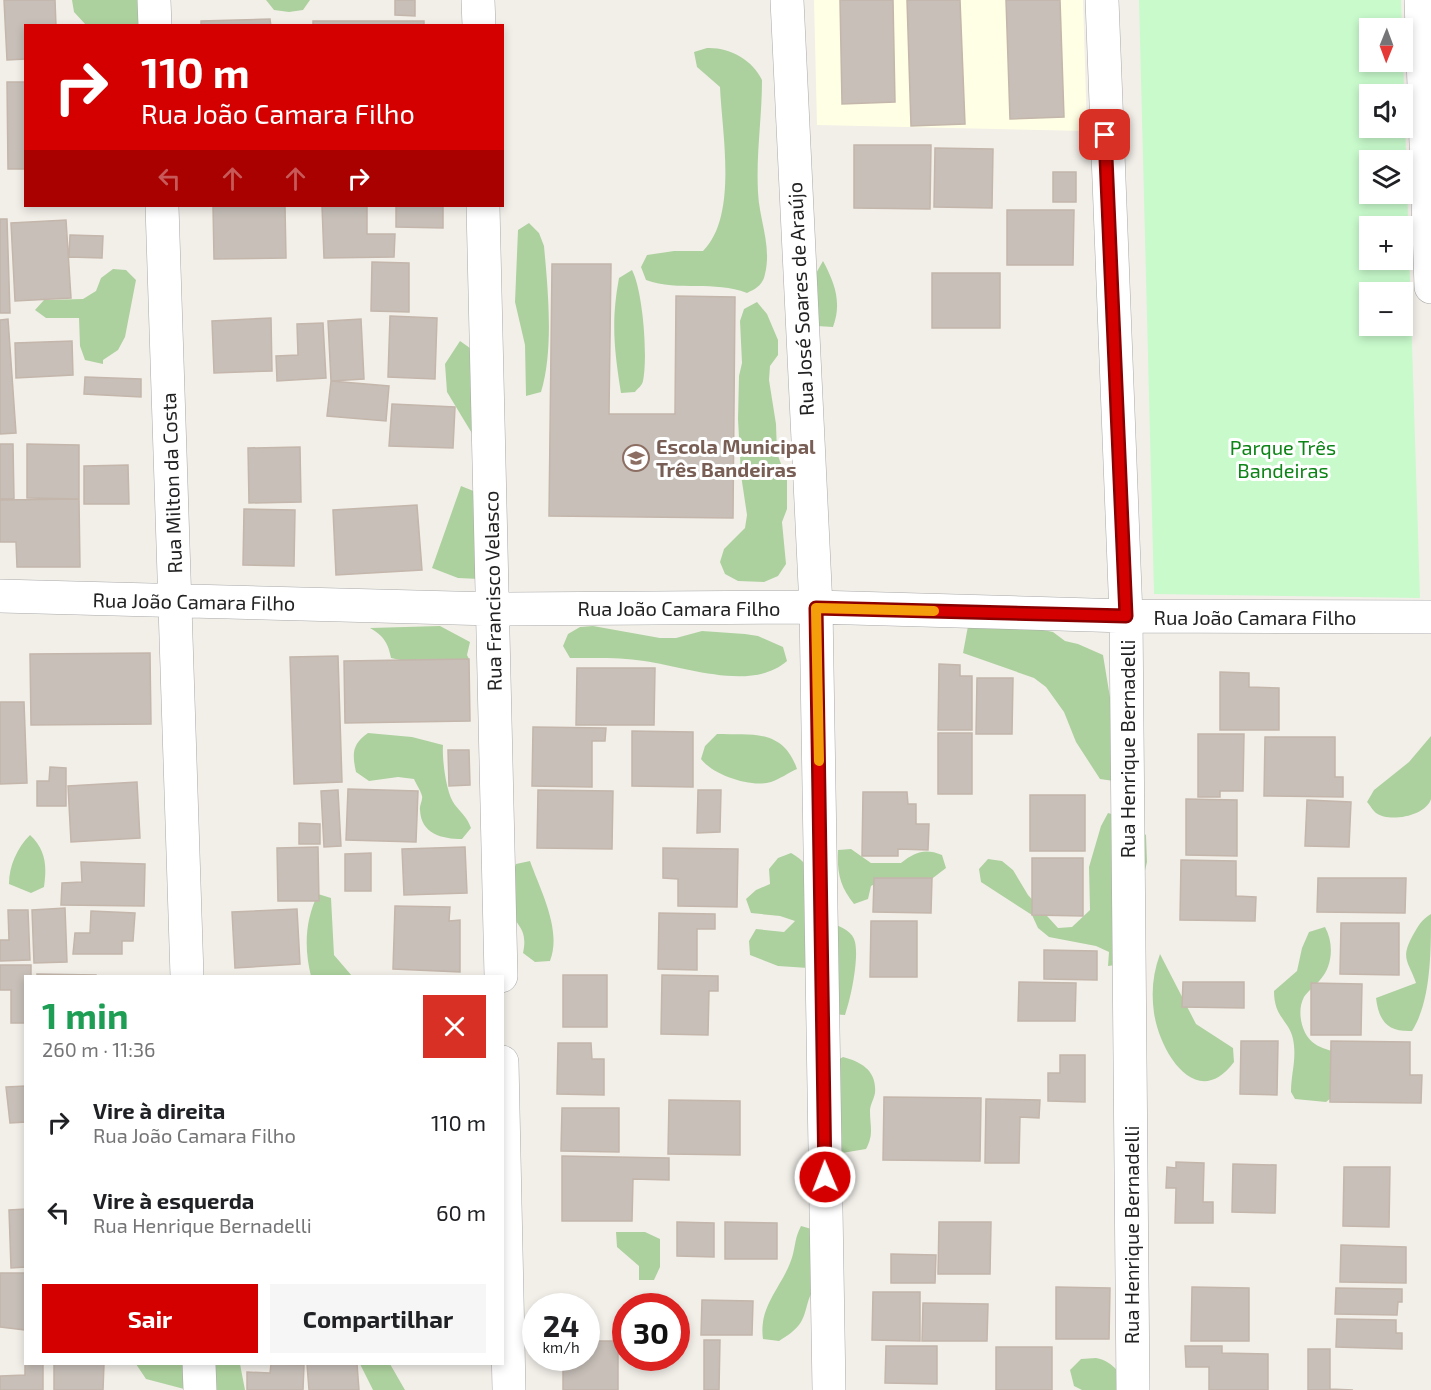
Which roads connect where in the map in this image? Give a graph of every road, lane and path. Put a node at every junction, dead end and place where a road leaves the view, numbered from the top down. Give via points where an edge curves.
1 (154, 0) edge
2 (478, 0) edge
3 (787, 0) edge
4 (1102, 0) edge
5 (1421, 0) edge
6 (155, 24) edge
7 (479, 24) edge
8 (162, 207) edge
9 (483, 207) edge
10 (1431, 287) edge
11 (0, 596) edge
12 (175, 601) junction
13 (816, 608) junction
14 (493, 609) junction
15 (1126, 616) junction
16 (1431, 617) edge
17 (187, 975) edge
18 (501, 975) edge
19 (504, 1156) edge
20 (199, 1365) edge
21 (200, 1390) edge
22 (509, 1390) edge
23 (829, 1390) edge
24 (1133, 1390) edge

1 - 6 street
2 - 7 street
3 - 13 street, Rua José Soares de Araújo
4 - 15 street, Rua Henrique Bernadelli
5 - 10 street
8 - 12 street, Rua Milton da Costa
9 - 14 street, Rua Francisco Velasco
11 - 12 street, Rua João Camara Filho
12 - 14 street, Rua João Camara Filho
12 - 17 street, Rua Milton da Costa
13 - 14 street, Rua João Camara Filho
13 - 15 street, Rua João Camara Filho
13 - 23 street, Rua José Soares de Araújo
14 - 18 street, Rua Francisco Velasco
15 - 16 street, Rua João Camara Filho
15 - 24 street, Rua Henrique Bernadelli
19 - 22 street
20 - 21 street

